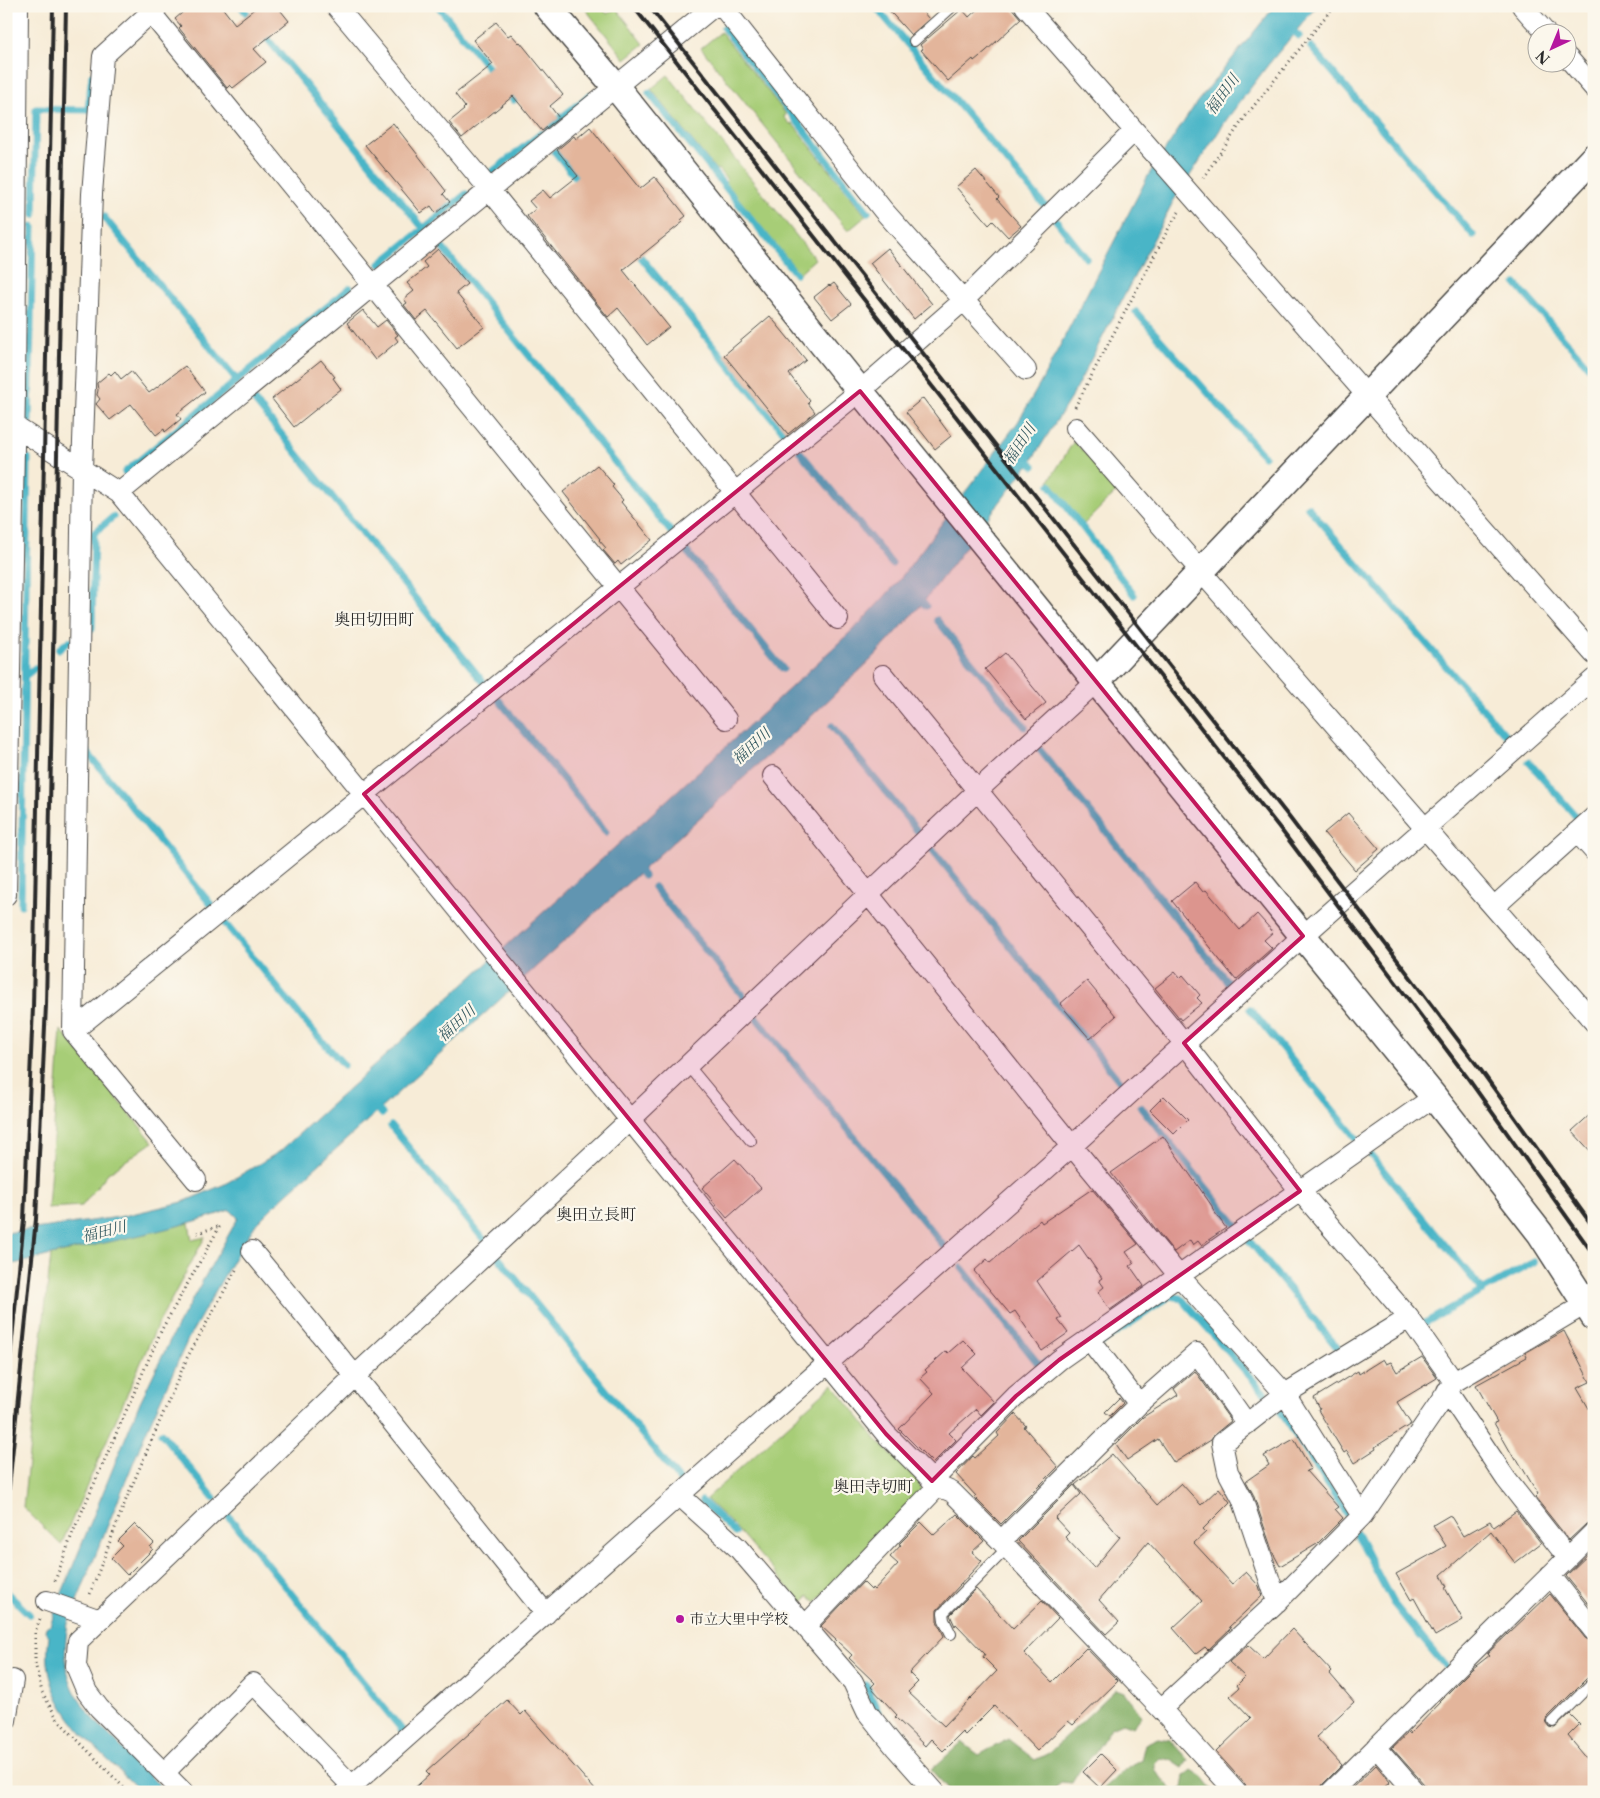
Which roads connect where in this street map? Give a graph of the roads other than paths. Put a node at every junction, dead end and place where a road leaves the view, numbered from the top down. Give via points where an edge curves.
1 (336, 6) edge
2 (547, 6) edge
3 (714, 6) edge
4 (722, 6) edge
5 (953, 6) edge
6 (1025, 6) edge
7 (1522, 6) edge
8 (16, 9) edge
9 (155, 10) edge
10 (1536, 22) edge
11 (914, 41) dead end
12 (1578, 70) edge
13 (616, 87) junction
14 (1594, 88) edge
15 (1134, 131) junction
16 (1594, 157) edge
17 (11, 186) edge
18 (490, 190) junction
19 (372, 285) junction
20 (963, 302) junction
21 (1026, 370) dead end
22 (10, 385) edge
23 (860, 391) junction
24 (1368, 396) junction
25 (14, 426) junction
26 (1076, 428) dead end
27 (82, 470) junction
28 (119, 493) junction
29 (735, 493) junction
30 (9, 570) edge
31 (1202, 570) junction
32 (619, 588) junction
33 (838, 619) dead end
34 (1594, 654) edge
35 (883, 675) dead end
36 (1594, 679) edge
37 (1096, 682) junction
38 (726, 719) dead end
39 (7, 757) edge
40 (773, 776) dead end
41 (977, 791) junction
42 (364, 794) junction
43 (1589, 823) edge
44 (1426, 828) junction
45 (1594, 851) edge
46 (868, 894) junction
47 (6, 895) edge
48 (1494, 907) junction
49 (1303, 936) junction
50 (1594, 1022) edge
51 (73, 1031) junction
52 (1184, 1043) junction
53 (688, 1065) junction
54 (1434, 1097) junction
55 (630, 1120) junction
56 (752, 1141) dead end
57 (1072, 1146) junction
58 (196, 1180) dead end
59 (1300, 1191) junction
60 (252, 1251) road end
61 (1180, 1277) junction
62 (1591, 1307) edge
63 (1409, 1318) junction
64 (1089, 1338) junction
65 (828, 1363) junction
66 (355, 1376) junction
67 (1451, 1386) junction
68 (1285, 1394) junction
69 (1139, 1404) junction
70 (1247, 1424) junction
71 (935, 1483) junction
72 (679, 1495) junction
73 (1362, 1516) junction
74 (1594, 1532) edge
75 (1004, 1544) junction
76 (1568, 1558) junction
77 (1550, 1575) junction
78 (50, 1602) road end
79 (1277, 1602) junction
80 (546, 1614) junction
81 (87, 1615) junction
82 (805, 1626) junction
83 (1594, 1631) edge
84 (951, 1634) dead end
85 (13, 1680) dead end
86 (1594, 1680) edge
87 (1161, 1709) junction
88 (6, 1720) edge
89 (1553, 1722) dead end
90 (1376, 1747) junction
91 (164, 1772) junction
92 (349, 1789) edge
93 (183, 1792) edge
94 (935, 1792) edge
95 (1235, 1792) edge
96 (1331, 1792) edge
97 (1415, 1792) edge

1 - 18 street
2 - 13 street
3 - 13 street
4 - 20 street via 883,210
5 - 11 lane
6 - 15 street
7 - 10 street
8 - 17 street
9 - 19 street
9 - 27 street via 103,56 92,194
12 - 14 street
13 - 18 street
13 - 23 street
15 - 20 street
15 - 24 street
16 - 24 street
17 - 22 street
18 - 19 street
18 - 29 street
19 - 28 street
19 - 32 street
20 - 21 street
20 - 23 street
22 - 25 street
23 - 29 street
23 - 37 street
24 - 31 street
24 - 34 street
25 - 27 street
25 - 30 street
26 - 31 street
27 - 28 street
27 - 51 street
28 - 42 street
29 - 32 street
29 - 33 street
30 - 39 street
31 - 37 street
31 - 44 street
32 - 38 street
32 - 42 street
35 - 41 street
36 - 44 street
37 - 41 street
37 - 49 street
39 - 47 street
40 - 46 street
41 - 46 street
41 - 52 street
42 - 51 street
42 - 55 street
43 - 45 street
43 - 48 street
44 - 48 street
44 - 49 street
46 - 53 street
46 - 57 street
48 - 50 street
49 - 52 street
49 - 54 street
51 - 58 street
52 - 57 street
52 - 59 street
53 - 55 street
53 - 56 lane
54 - 59 street
54 - 62 street via 1540,1233
55 - 65 street
55 - 66 street
57 - 61 street
57 - 65 street
59 - 61 street
59 - 63 street
60 - 66 street
61 - 64 street
61 - 68 street
62 - 67 street
63 - 67 street
63 - 68 street
64 - 69 street
64 - 71 street via 1016,1396
65 - 71 street via 886,1434
65 - 72 street
66 - 80 street
66 - 81 street
67 - 73 street
67 - 76 street via 1506,1479
68 - 70 street
68 - 73 street
69 - 70 street via 1197,1353
69 - 75 street
70 - 79 street via 1222,1443 1228,1472 1242,1498
71 - 75 street via 952,1492
71 - 82 street
72 - 80 street
72 - 82 street via 738,1548
73 - 79 street
74 - 76 street
75 - 84 lane via 943,1613
75 - 87 street
76 - 77 street
77 - 83 street
77 - 90 street
78 - 81 street
79 - 87 street
80 - 92 street
81 - 91 street via 78,1641 76,1666 87,1692 98,1708
82 - 94 street via 853,1682 867,1712
85 - 88 street
86 - 89 lane
87 - 95 street
90 - 96 street
90 - 97 street
91 - 92 street via 253,1683
91 - 93 street

